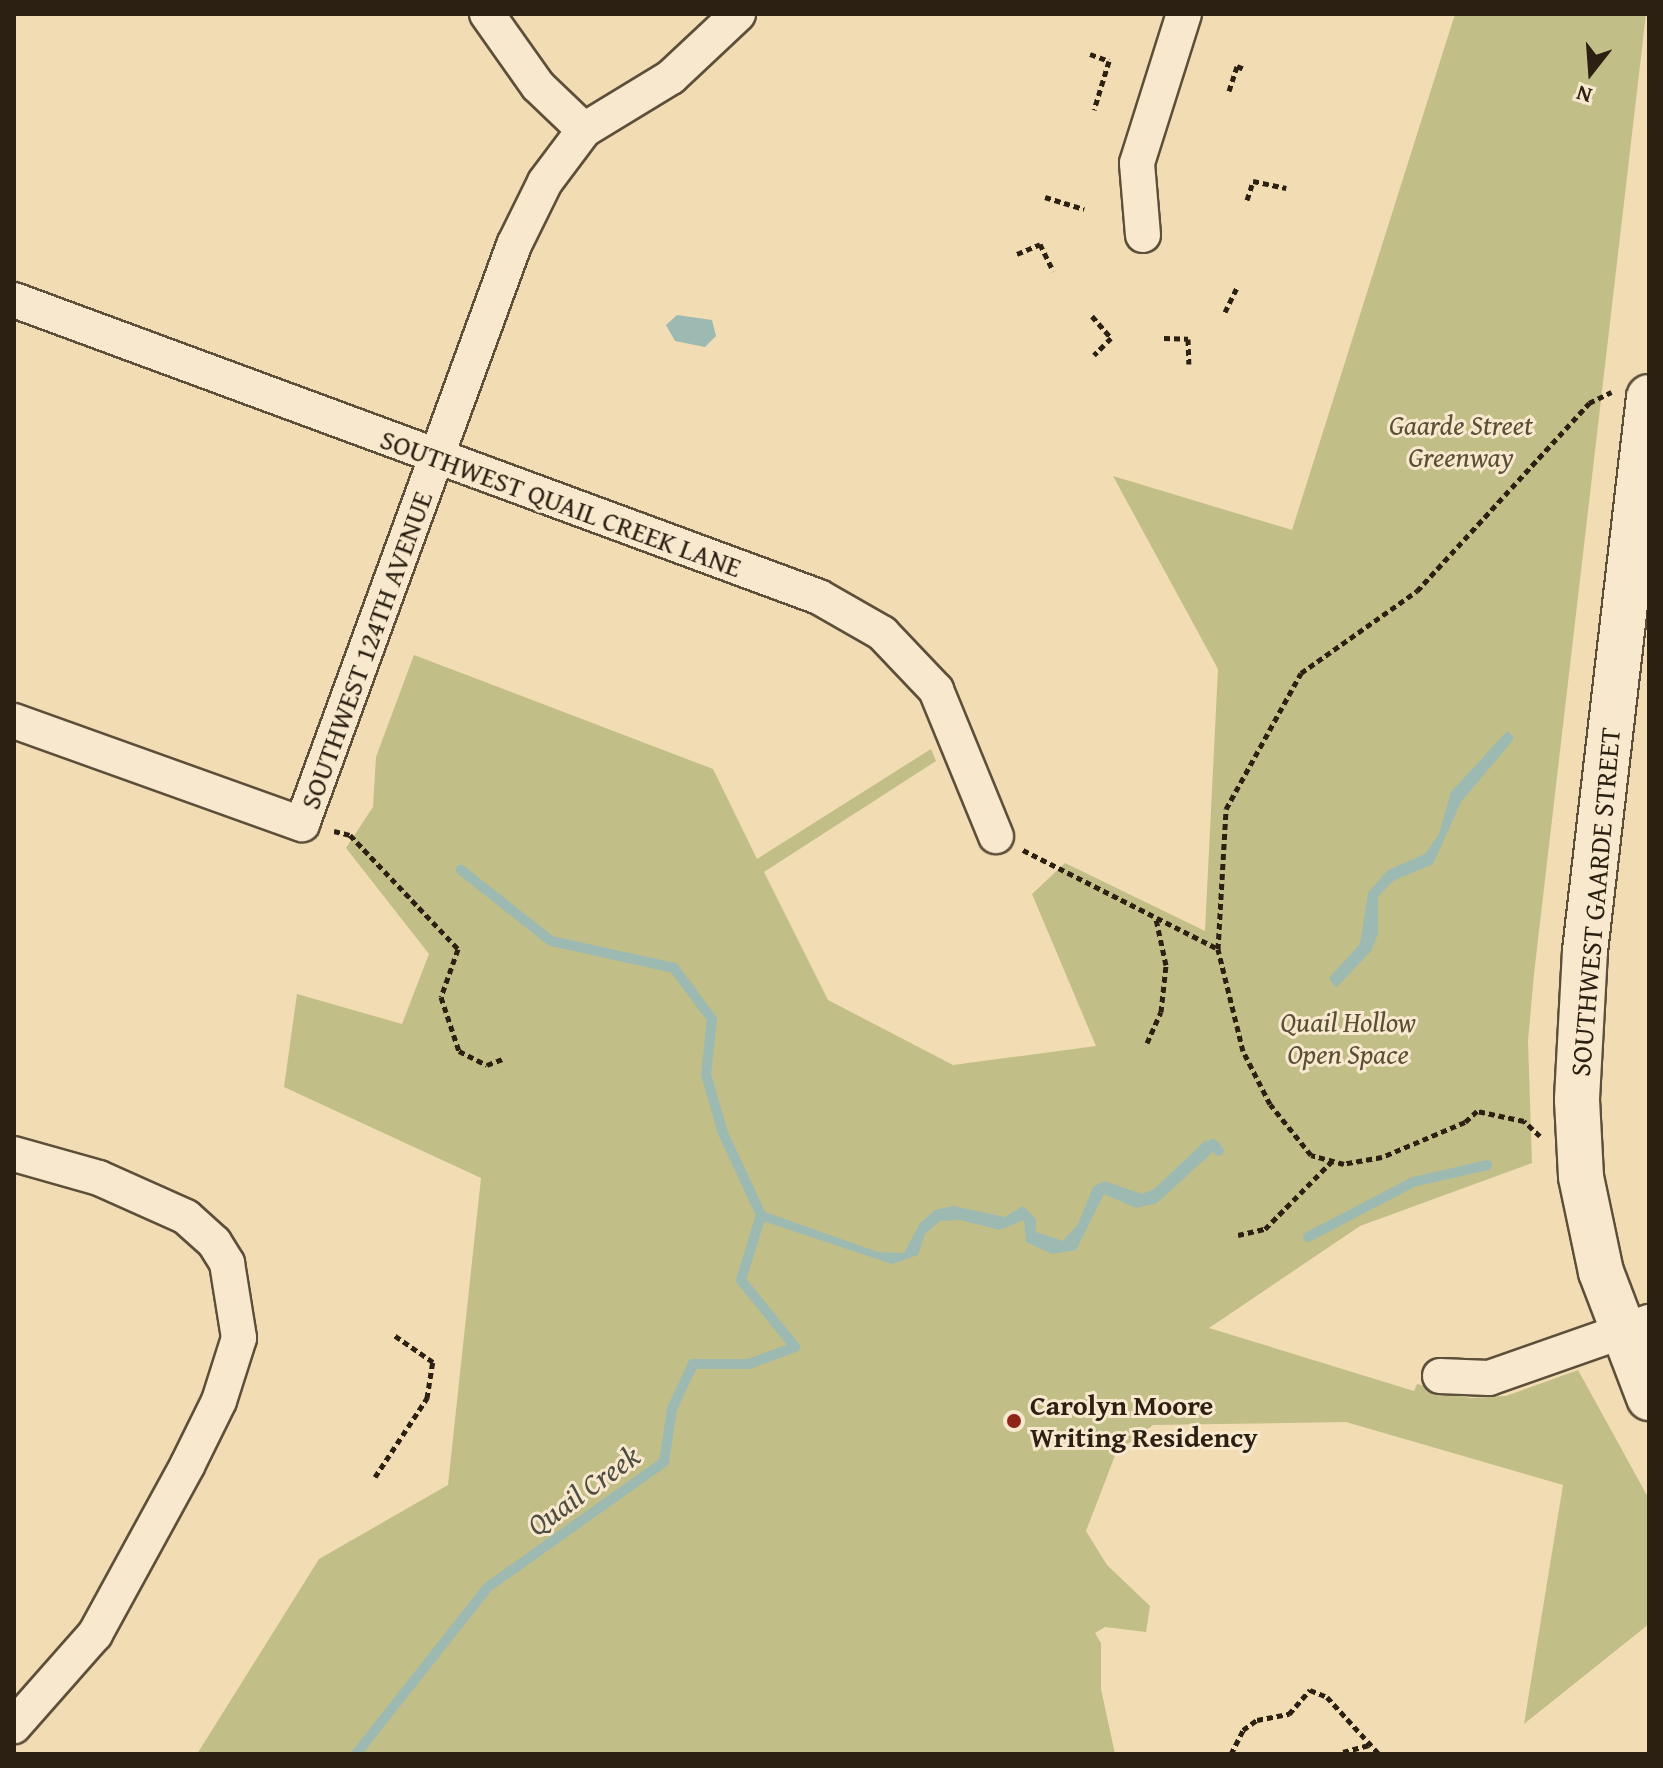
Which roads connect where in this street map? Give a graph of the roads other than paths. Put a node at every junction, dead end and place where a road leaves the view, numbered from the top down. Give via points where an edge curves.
1 (487, 14) edge
2 (738, 14) edge
3 (1184, 14) edge
4 (584, 130) junction
5 (1143, 235) dead end
6 (14, 300) edge
7 (1638, 395) edge
8 (437, 458) junction
9 (14, 721) edge
10 (996, 836) road end
11 (14, 1154) edge
12 (1635, 1328) edge
13 (1440, 1376) dead end
14 (1649, 1398) edge
15 (14, 1726) edge

1 - 4 street via 538,86
2 - 4 street, SOUTHWEST 124TH AVENUE via 671,77
3 - 5 street via 1137,163
4 - 8 street, SOUTHWEST 124TH AVENUE via 545,182 514,245
6 - 8 street, SOUTHWEST QUAIL CREEK LANE
7 - 12 main road, SOUTHWEST GAARDE STREET via 1579,1022 1581,1177
8 - 9 street, SOUTHWEST 124TH AVENUE via 302,824
8 - 10 street, SOUTHWEST QUAIL CREEK LANE via 819,597 882,633 936,690
11 - 15 street via 143,1196 186,1217 214,1242 234,1283 239,1338 219,1401 95,1634
12 - 13 street via 1489,1378
12 - 14 main road, SOUTHWEST GAARDE STREET

